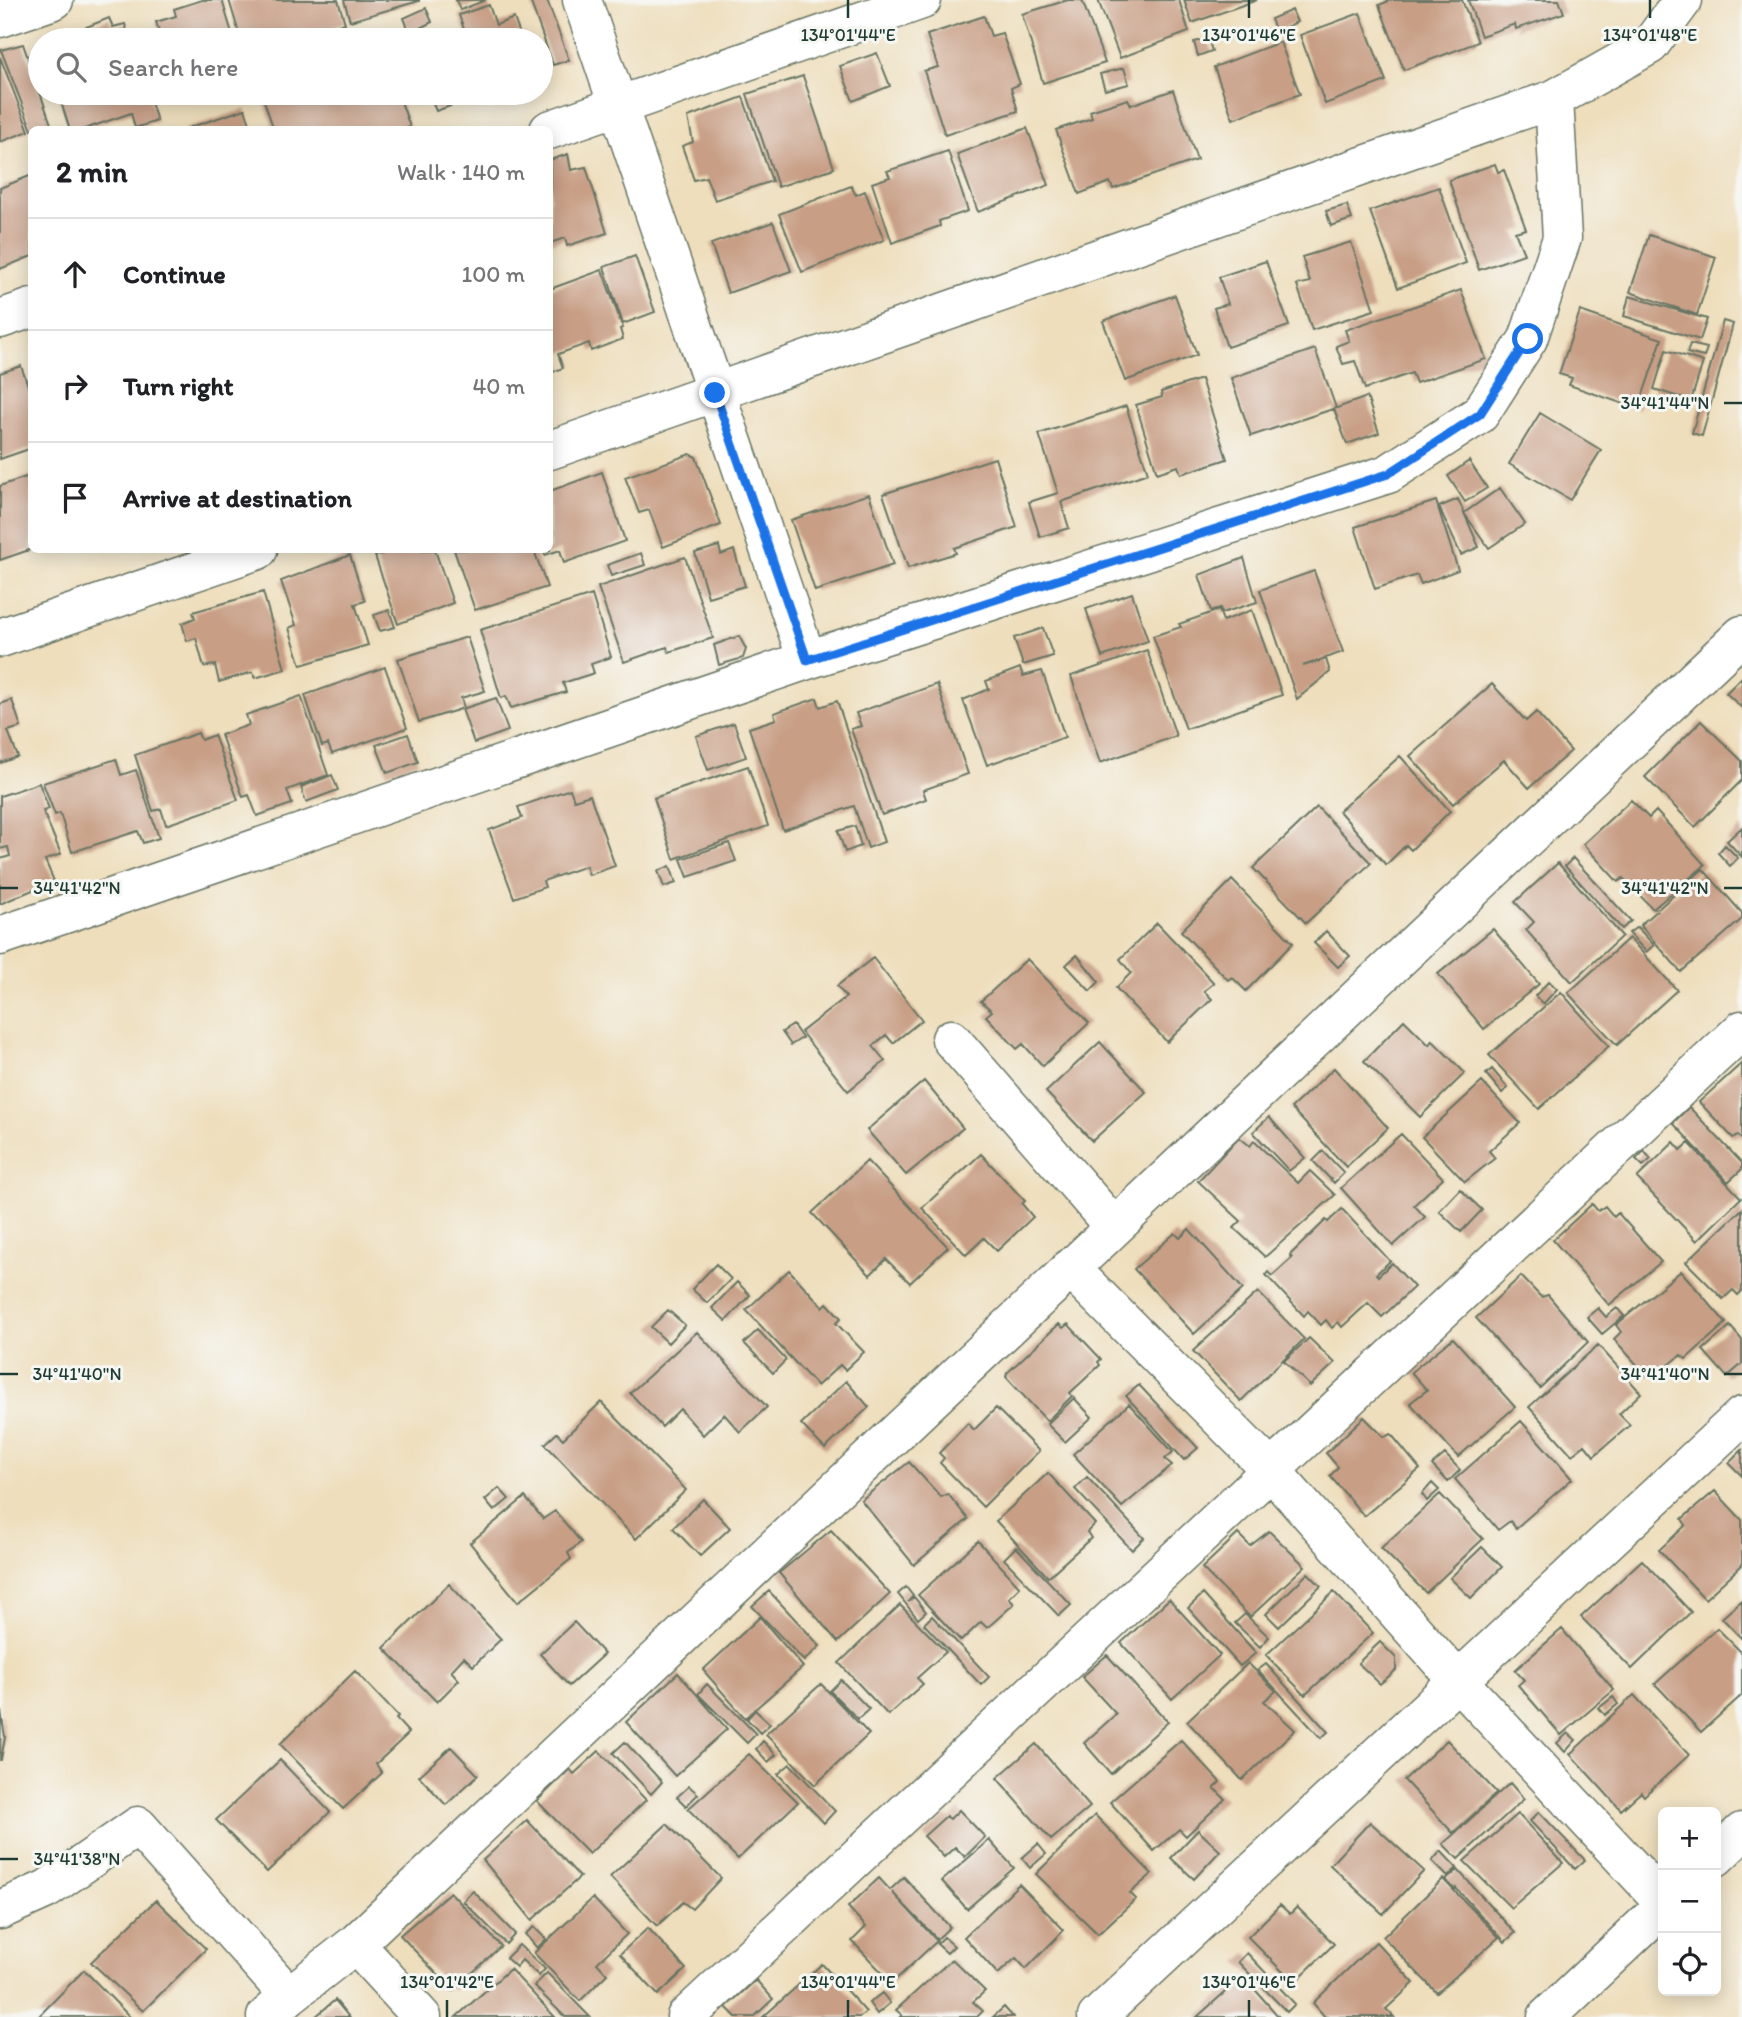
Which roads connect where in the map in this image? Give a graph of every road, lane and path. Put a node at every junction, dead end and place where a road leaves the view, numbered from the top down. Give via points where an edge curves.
1 (54, 0) edge
2 (582, 0) edge
3 (922, 0) edge
4 (1683, 0) edge
5 (0, 18) edge
6 (1554, 99) junction
7 (619, 105) junction
8 (553, 129) edge
9 (28, 309) edge
10 (0, 318) edge
11 (715, 393) junction
12 (553, 449) edge
13 (249, 553) edge
14 (1742, 635) edge
15 (0, 638) edge
16 (807, 660) junction
17 (0, 936) edge
18 (1742, 1030) edge
19 (951, 1039) dead end
20 (1114, 1227) junction
21 (1070, 1268) junction
22 (1742, 1416) edge
23 (1271, 1470) junction
24 (1459, 1682) junction
25 (1742, 1832) edge
26 (1721, 1852) edge
27 (1658, 1895) edge
28 (0, 1910) edge
29 (1658, 1912) edge
30 (355, 1944) junction
31 (278, 2006) edge
32 (422, 2017) edge
33 (686, 2017) edge
34 (1097, 2017) edge
35 (1547, 2017) edge

1 - 5 street
2 - 7 street
3 - 7 street
4 - 6 street via 1650,45
6 - 11 street
6 - 16 street via 1562,238 1528,339 1480,414 1388,474
7 - 8 street
7 - 11 street
9 - 10 street
11 - 12 street
11 - 16 street
13 - 15 street
14 - 20 street
16 - 17 street
18 - 23 street
19 - 20 street
20 - 21 street
21 - 23 street
21 - 30 street
22 - 24 street
23 - 24 street
23 - 33 street
24 - 27 street
24 - 34 street
25 - 26 street
28 - 31 street via 47,1889 138,1826
29 - 35 street
30 - 31 street
30 - 32 street

